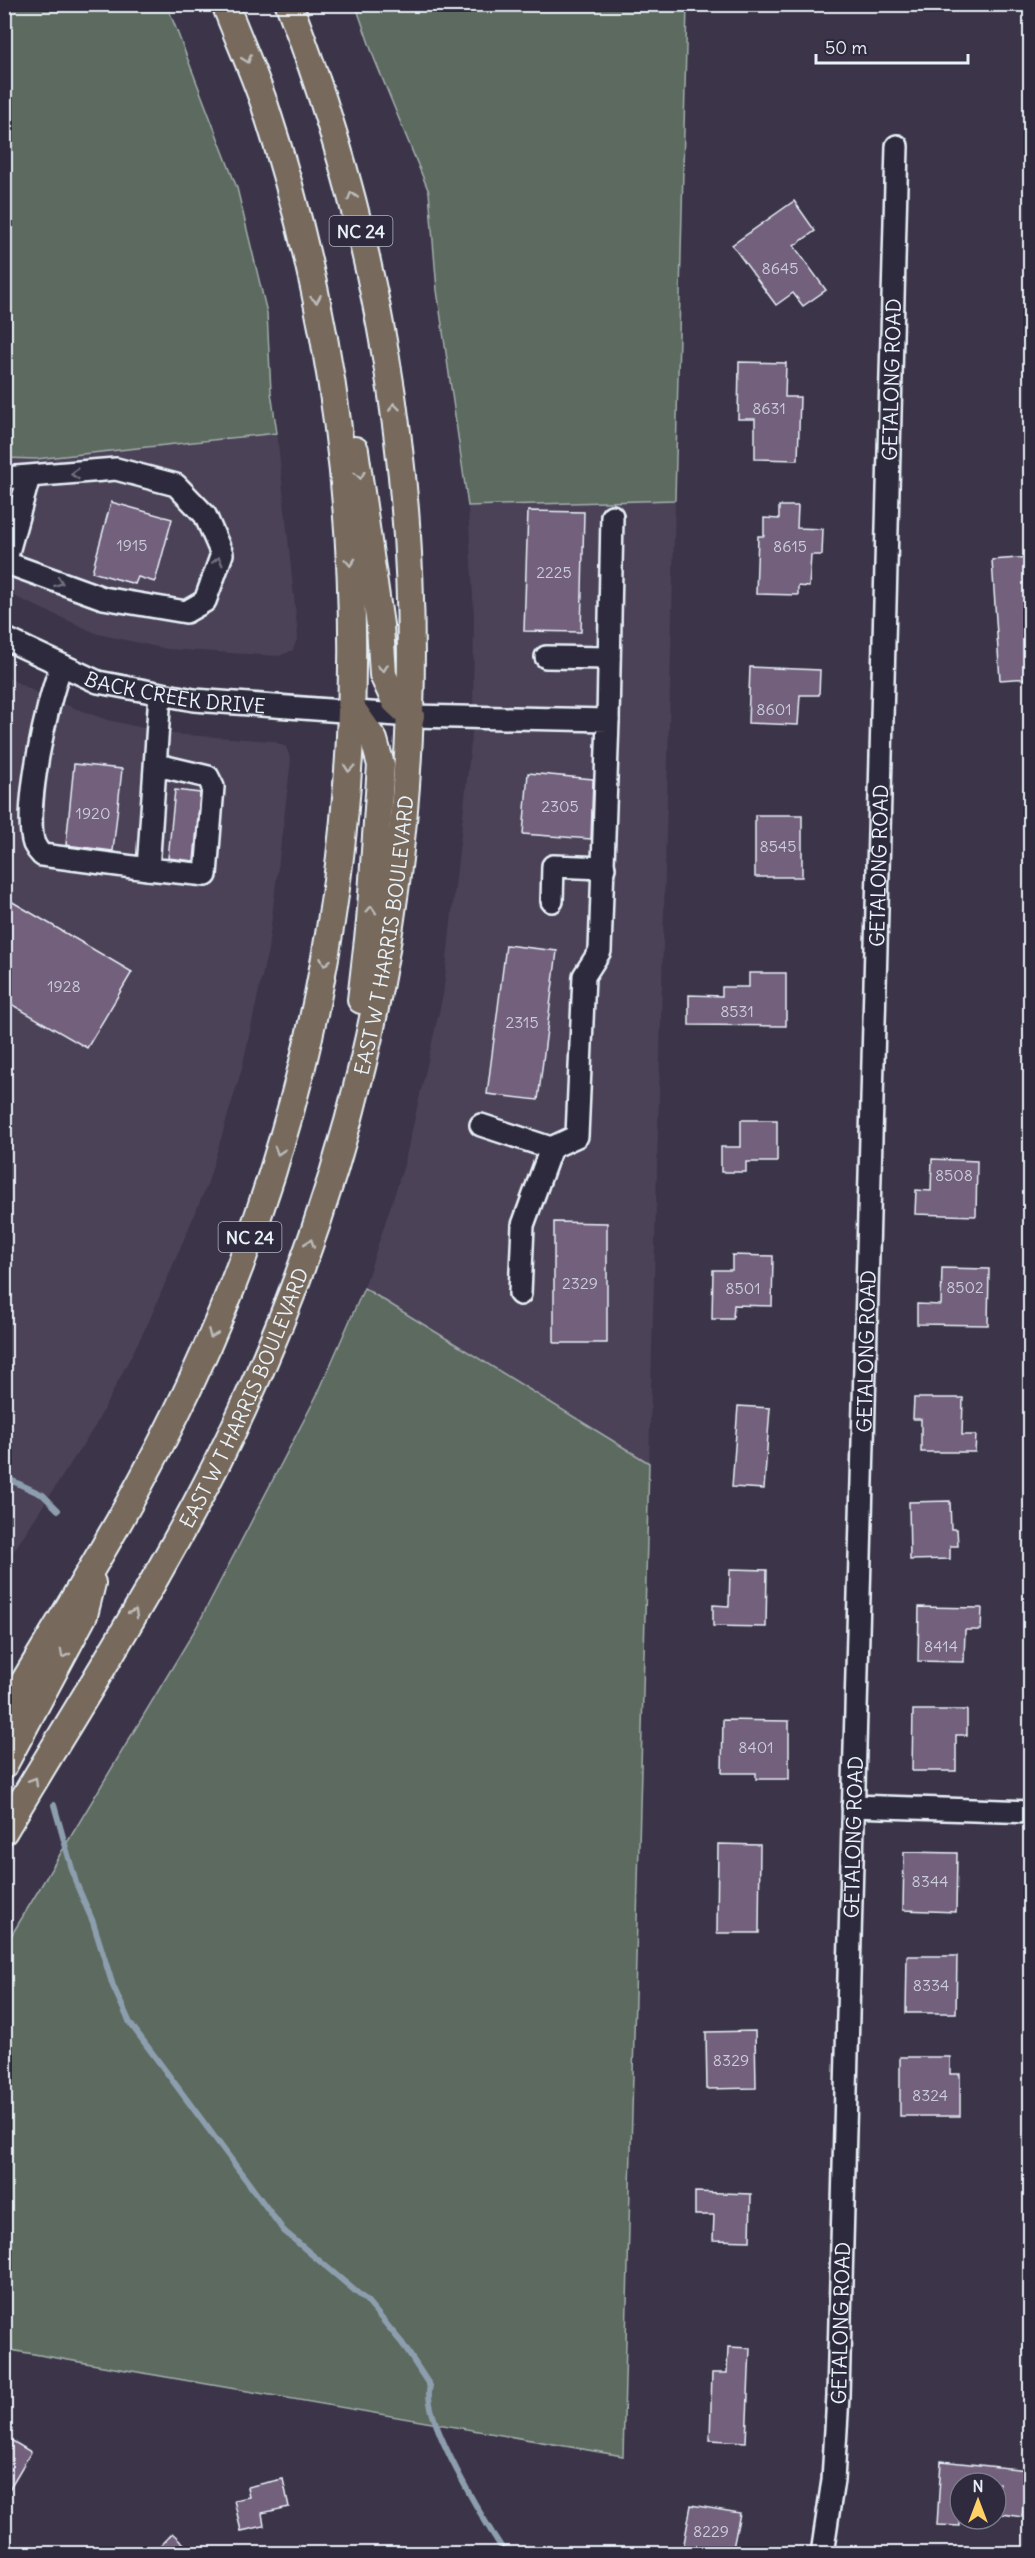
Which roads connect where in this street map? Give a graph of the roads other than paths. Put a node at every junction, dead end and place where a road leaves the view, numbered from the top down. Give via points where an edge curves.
1 (225, 4) edge
2 (289, 4) edge
3 (897, 146) dead end
4 (327, 358) junction
5 (29, 477) junction
6 (4, 478) edge
7 (612, 516) dead end
8 (5, 562) edge
9 (4, 638) edge
10 (546, 657) dead end
11 (609, 658) junction
12 (61, 667) junction
13 (160, 694) junction
14 (353, 710) junction
15 (411, 716) junction
16 (608, 720) junction
17 (155, 771) junction
18 (604, 868) junction
19 (148, 869) junction
20 (552, 901) dead end
21 (481, 1125) dead end
22 (345, 1134) junction
23 (551, 1148) junction
24 (520, 1294) dead end
25 (97, 1560) junction
26 (4, 1715) edge
27 (4, 1765) edge
28 (853, 1806) junction
29 (1030, 1812) edge
30 (4, 1831) edge
31 (822, 2553) edge

1 -> 4 main road, NC 24 via 264,104 290,190
15 -> 2 main road, EAST W T HARRIS BOULEVARD / NC 24 via 410,561 390,376 356,210 330,116
3 - 28 street, GETALONG ROAD
4 -> 14 main road, NC 24 via 350,561
4 -> 15 main road via 358,461 383,675 395,701
5 - 6 street
5 - 8 street
8 -> 5 street via 103,598 186,612 205,601 222,554 206,515 176,486 117,469
7 - 11 street
9 - 12 street, BACK CREEK DRIVE
10 - 11 street
11 - 16 street
12 - 13 street, BACK CREEK DRIVE via 98,682
12 - 19 street via 51,689 38,753 31,829 35,846 42,855
13 - 14 street, BACK CREEK DRIVE via 194,700
13 - 17 street
14 - 15 street, BACK CREEK DRIVE
22 -> 14 main road via 370,922 381,765 374,740
14 -> 25 main road, NC 24 via 342,854 326,959 284,1134 243,1256 196,1373 149,1471
15 - 16 street, BACK CREEK DRIVE
15 - 22 main road, EAST W T HARRIS BOULEVARD / NC 24 via 407,789 388,943 368,1047
16 - 18 street
17 - 19 street
17 - 19 street via 166,767 208,777 213,786 206,875
18 - 20 street via 553,866
18 - 23 street via 600,951 584,976 577,1136
21 - 23 street
30 -> 22 main road, EAST W T HARRIS BOULEVARD / NC 24 via 130,1620 244,1408 298,1278
23 - 24 street via 523,1226
25 - 26 main road, NC 24
25 -> 27 main road via 84,1615
28 - 29 street
28 - 31 street, GETALONG ROAD via 838,2396 833,2480

